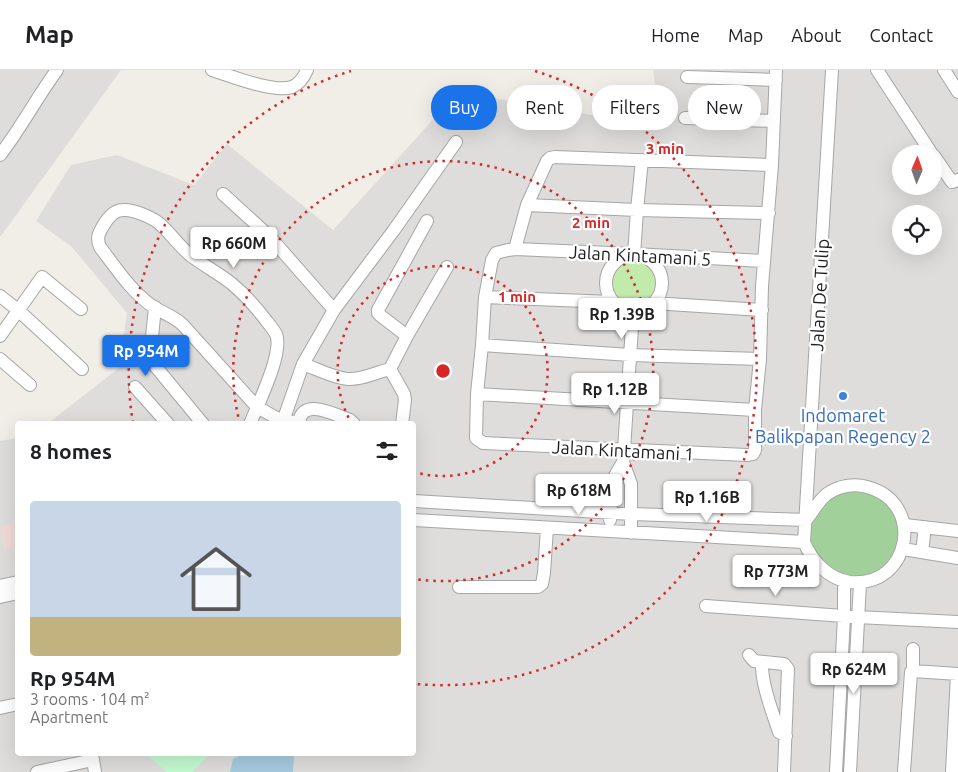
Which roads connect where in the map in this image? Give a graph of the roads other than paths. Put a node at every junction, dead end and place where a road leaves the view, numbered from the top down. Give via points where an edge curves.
1 (57, 70) edge
2 (212, 70) edge
3 (307, 70) edge
4 (832, 70) edge
5 (877, 70) edge
6 (944, 70) edge
7 (776, 75) edge
8 (687, 77) dead end
9 (958, 92) edge
10 (685, 118) dead end
11 (774, 121) junction
12 (456, 142) dead end
13 (926, 145) edge
14 (0, 155) edge
15 (642, 160) junction
16 (772, 165) junction
17 (942, 168) edge
18 (958, 180) edge
19 (223, 194) dead end
20 (527, 205) junction
21 (637, 210) junction
22 (769, 213) junction
23 (428, 221) dead end
24 (515, 249) junction
25 (634, 255) junction
26 (764, 261) junction
27 (447, 268) dead end
28 (0, 296) edge
29 (485, 298) junction
30 (613, 302) junction
31 (653, 304) junction
32 (155, 307) junction
33 (81, 309) dead end
34 (18, 310) junction
35 (334, 310) junction
36 (762, 310) junction
37 (633, 311) junction
38 (0, 336) edge
39 (407, 336) junction
40 (482, 345) junction
41 (630, 355) junction
42 (0, 359) edge
43 (760, 359) junction
44 (303, 364) junction
45 (390, 368) junction
46 (82, 369) dead end
47 (30, 385) dead end
48 (135, 387) dead end
49 (477, 394) junction
50 (628, 402) junction
51 (257, 408) junction
52 (755, 410) junction
53 (165, 421) edge
54 (201, 421) edge
55 (251, 421) edge
56 (280, 421) edge
57 (282, 421) edge
58 (299, 421) edge
59 (351, 421) edge
60 (402, 421) edge
61 (623, 456) junction
62 (416, 501) edge
63 (610, 512) junction
64 (632, 514) junction
65 (416, 520) edge
66 (806, 520) junction
67 (905, 525) junction
68 (547, 528) junction
69 (925, 528) junction
70 (609, 531) junction
71 (958, 531) edge
72 (631, 533) junction
73 (804, 542) junction
74 (903, 549) junction
75 (922, 552) junction
76 (958, 558) edge
77 (844, 581) junction
78 (15, 583) edge
79 (860, 583) junction
80 (0, 586) edge
81 (459, 587) dead end
82 (15, 594) edge
83 (0, 597) edge
84 (706, 606) dead end
85 (844, 616) junction
86 (857, 617) junction
87 (958, 622) edge
88 (913, 649) dead end
89 (749, 655) dead end
90 (762, 662) junction
91 (913, 671) junction
92 (958, 674) edge
93 (15, 705) edge
94 (0, 708) edge
95 (786, 736) junction
96 (94, 762) edge
97 (37, 772) edge
98 (784, 772) edge
99 (836, 772) edge
100 (850, 772) edge
101 (904, 772) edge
102 (952, 772) edge

1 - 14 street
2 - 3 street via 273,88 297,84
4 - 66 street, Jalan De Tulip
5 - 13 street
6 - 9 street
7 - 8 street
7 - 11 street
10 - 11 street
11 - 16 street
12 - 35 street
15 - 16 street
15 - 20 street via 550,158
15 - 21 street
16 - 22 street
17 - 18 street via 952,182
19 - 35 street via 270,237
20 - 21 street
20 - 24 street
21 - 22 street
21 - 25 street
22 - 26 street
23 - 39 street via 378,310
24 - 25 street, Jalan Kintamani 5
24 - 29 street via 496,253
25 - 26 street, Jalan Kintamani 5
25 - 30 street via 620,259 610,269 606,290
25 - 31 street via 654,264 661,277 660,292
26 - 36 street
27 - 39 street
28 - 34 street
29 - 30 street
29 - 40 street
30 - 37 street
31 - 36 street
31 - 37 street
32 - 51 street via 182,324
32 - 51 street via 124,279 97,241 104,223 114,213 122,210 134,212 160,224 189,254 241,292 271,327 276,334 277,351
32 - 54 street via 151,347 156,367
33 - 34 street via 42,277
34 - 38 street
34 - 46 street
35 - 44 street
36 - 43 street
37 - 41 street
39 - 45 street
40 - 41 street
40 - 49 street
41 - 43 street
41 - 50 street
42 - 47 street
43 - 52 street
44 - 45 street via 348,379
44 - 57 street
45 - 60 street via 404,394
48 - 53 street
49 - 50 street
49 - 61 street, Jalan Kintamani 1 via 476,438 483,443
50 - 52 street
50 - 61 street
51 - 55 street
51 - 56 street
52 - 61 street, Jalan Kintamani 1 via 753,454
58 - 59 street via 304,412 317,408
61 - 63 street via 612,481
61 - 64 street via 631,484
62 - 63 street
63 - 64 street
63 - 70 street
64 - 66 street
64 - 72 street
65 - 68 street
66 - 67 street via 828,494 850,485 874,488 885,494 901,513
66 - 73 street
67 - 69 street
67 - 74 street
68 - 70 street
68 - 81 street via 544,573 538,587
69 - 71 street
69 - 75 street
70 - 72 street
72 - 73 street
73 - 77 street via 822,569
74 - 75 street
74 - 79 street via 890,570
75 - 76 street
77 - 79 street
77 - 85 street
78 - 80 street
79 - 86 street
82 - 83 street
84 - 85 street
85 - 86 street
85 - 99 street
86 - 87 street
86 - 100 street
88 - 91 street
89 - 90 street via 754,661
90 - 95 street via 773,714 779,732
90 - 95 street via 784,664 788,669
91 - 92 street
91 - 101 street via 910,676
92 - 102 street
93 - 94 street
95 - 98 street
96 - 97 street

